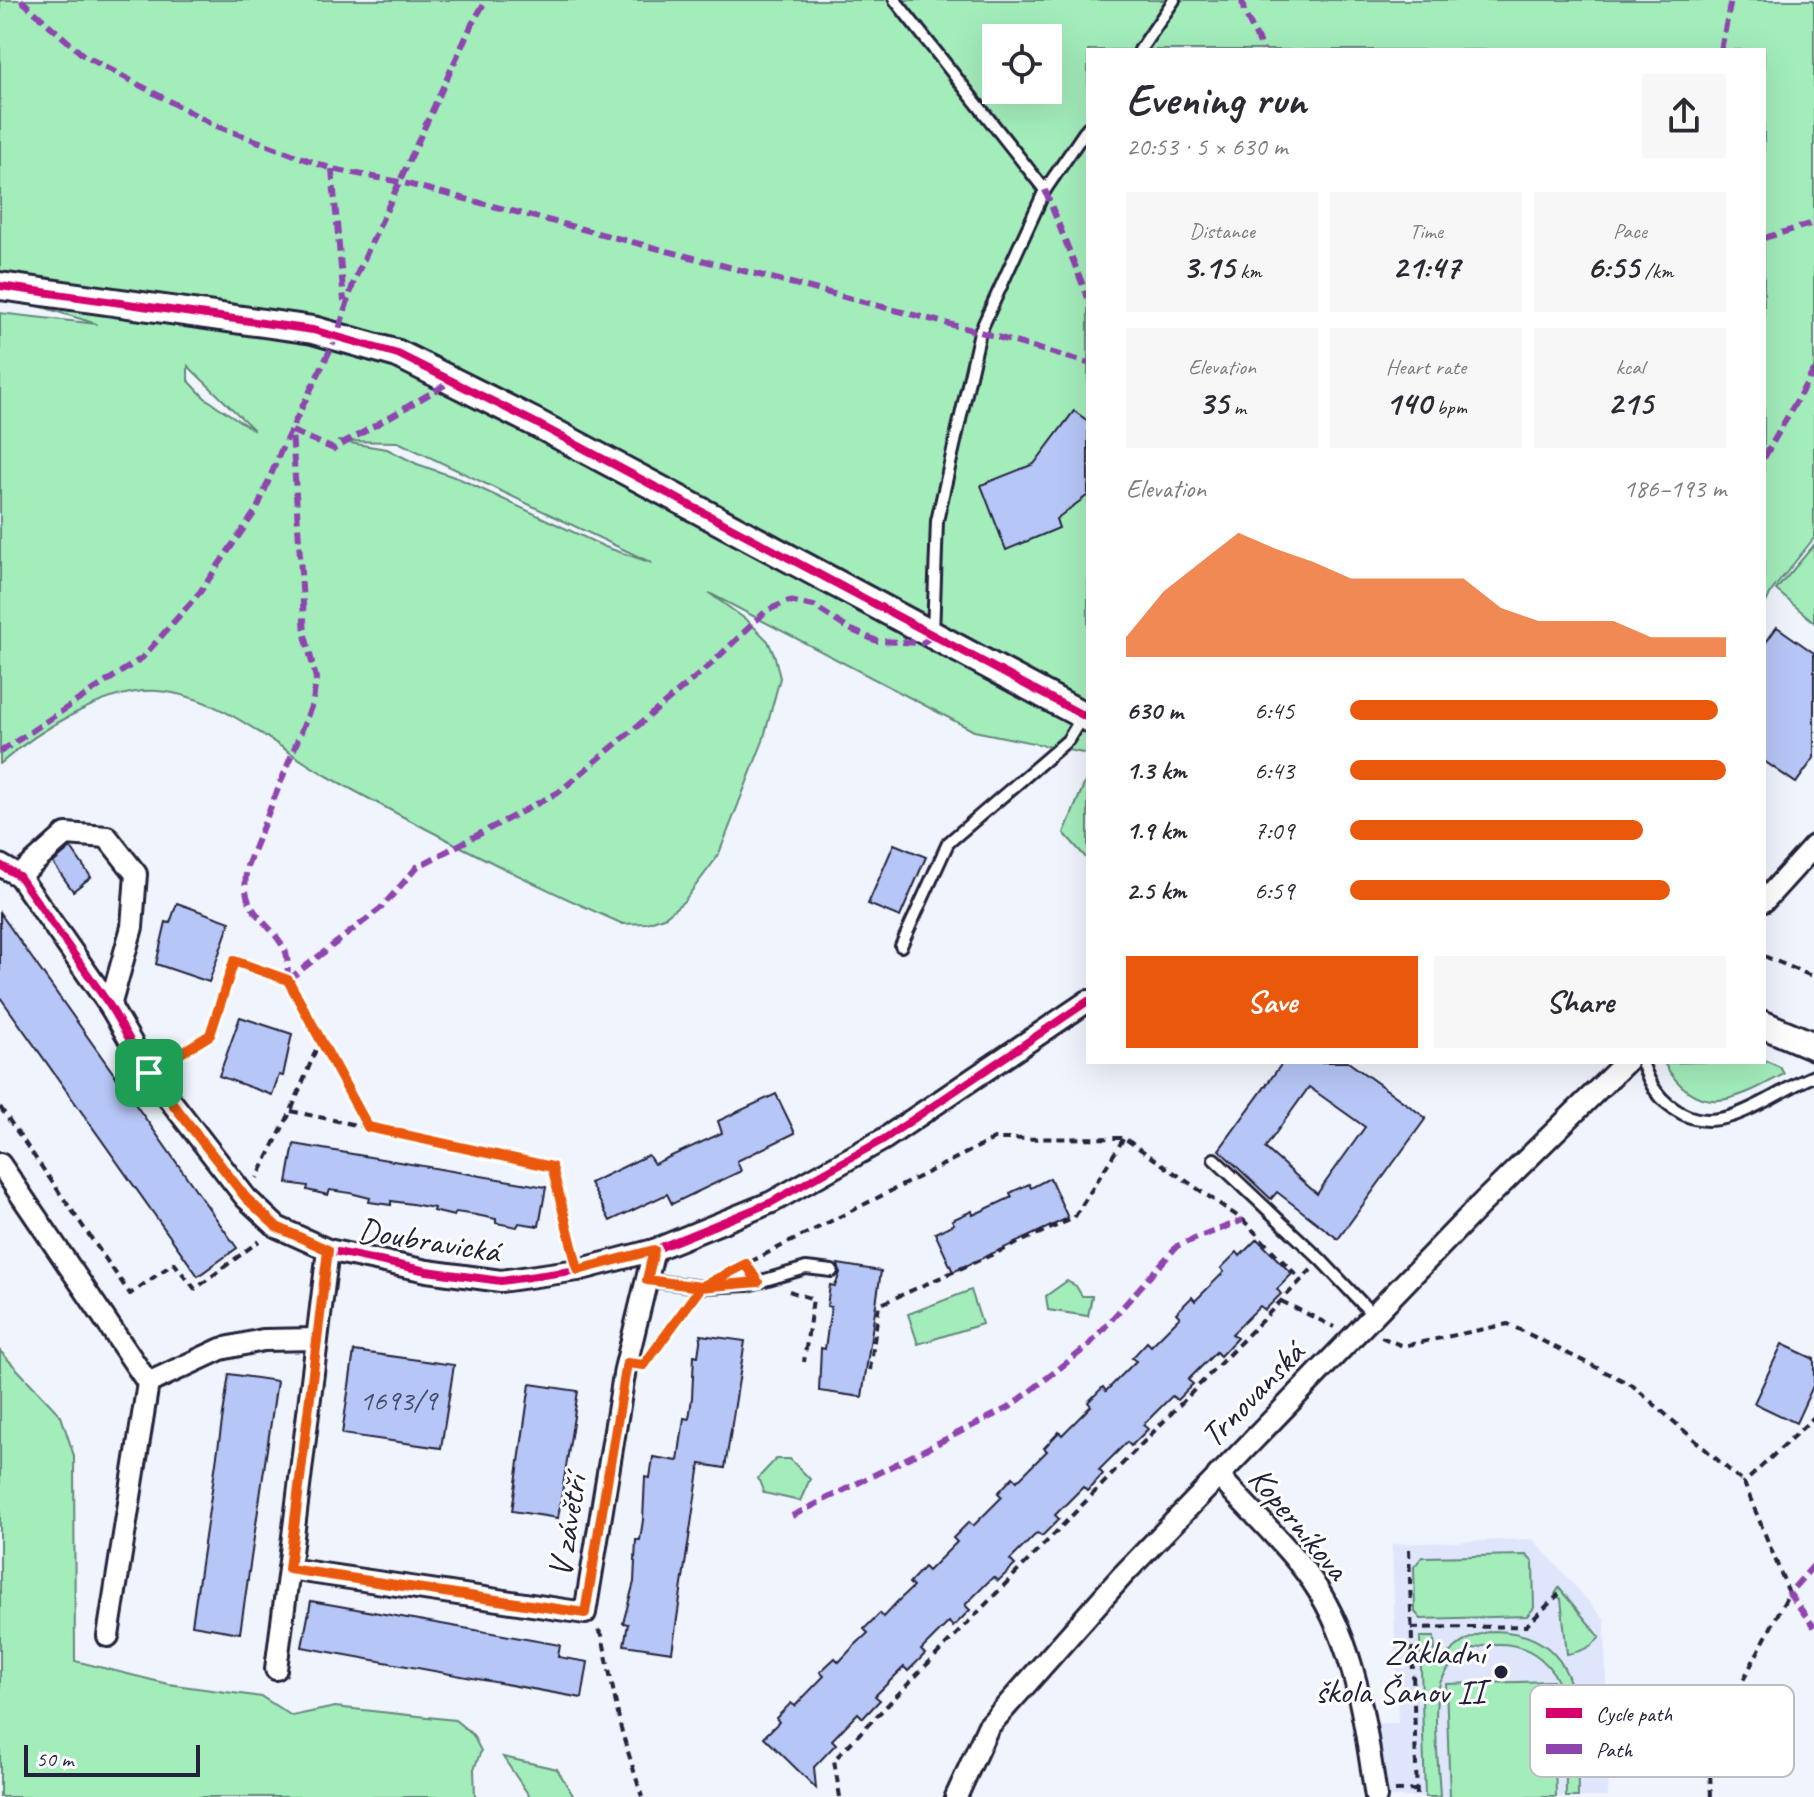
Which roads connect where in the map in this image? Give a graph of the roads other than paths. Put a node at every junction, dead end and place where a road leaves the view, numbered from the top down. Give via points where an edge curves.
1 (895, 0) edge
2 (1174, 0) edge
3 (1141, 48) edge
4 (1086, 130) edge
5 (1045, 190) junction
6 (0, 286) edge
7 (933, 636) junction
8 (1085, 716) edge
9 (1811, 854) edge
10 (0, 865) edge
11 (19, 876) junction
12 (1766, 899) edge
13 (901, 946) dead end
14 (1086, 1002) edge
15 (110, 1006) junction
16 (1766, 1026) edge
17 (1814, 1046) edge
18 (1624, 1064) edge
19 (1643, 1064) edge
20 (1814, 1076) edge
21 (1214, 1159) dead end
22 (0, 1164) edge
23 (328, 1250) junction
24 (654, 1250) junction
25 (832, 1271) dead end
26 (647, 1280) junction
27 (1373, 1315) junction
28 (317, 1339) junction
29 (148, 1383) junction
30 (1218, 1475) junction
31 (289, 1569) junction
32 (108, 1636) dead end
33 (276, 1669) dead end
34 (956, 1797) edge
35 (1376, 1797) edge

1 - 5 lane
2 - 3 lane
4 - 5 lane
5 - 7 lane via 980,332 937,521
6 - 7 street via 313,330 398,354
7 - 8 street
8 - 13 lane via 1068,740 948,843
9 - 12 street
10 - 11 street
11 - 15 street, Doubravická
11 - 15 street via 66,834 107,837 136,874 132,927
14 - 24 street, Doubravická via 884,1139 772,1202
15 - 23 street, Doubravická via 149,1073 246,1198 277,1227
16 - 17 street
18 - 27 street, Trnovanská
19 - 20 lane via 1663,1102 1707,1121 1725,1118
21 - 27 lane
22 - 29 street
23 - 24 street, Doubravická via 501,1281 578,1270
23 - 28 street
24 - 26 street, V závětří
25 - 26 lane via 806,1268 758,1282 701,1287
26 - 31 street, V závětří via 627,1363 585,1613
27 - 30 street, Trnovanská
28 - 29 street via 263,1340 221,1349
28 - 31 street
29 - 32 street
30 - 34 street, Trnovanská via 988,1727
30 - 35 street, Koperníkova via 1305,1570 1344,1639 1362,1701
31 - 33 street

